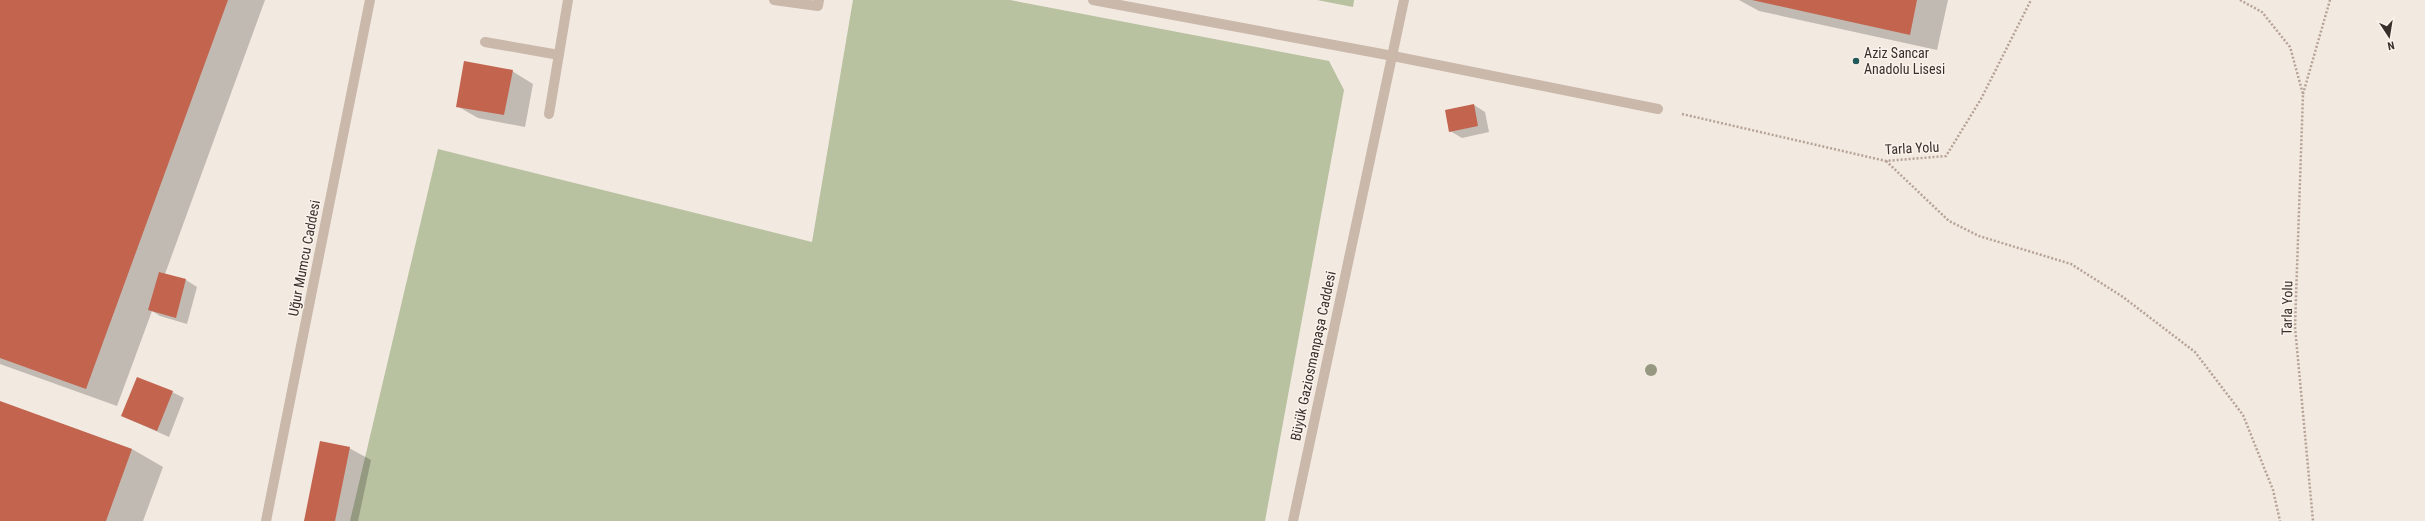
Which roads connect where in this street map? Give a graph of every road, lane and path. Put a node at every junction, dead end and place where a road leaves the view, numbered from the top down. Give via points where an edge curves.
1 (370, 0) edge
2 (568, 0) edge
3 (774, 0) edge
4 (819, 0) edge
5 (1092, 0) edge
6 (1404, 0) edge
7 (2031, 0) edge
8 (2240, 0) edge
9 (2330, 0) edge
10 (485, 42) dead end
11 (560, 55) junction
12 (1393, 56) junction
13 (2303, 94) junction
14 (1658, 109) joint
15 (550, 114) dead end
16 (1886, 161) junction
17 (266, 521) edge
18 (1293, 521) edge
19 (2280, 521) edge
20 (2313, 521) edge

1 - 17 street, Uğur Mumcu Caddesi
2 - 11 street
3 - 4 street via 818,6
5 - 12 street
6 - 12 street, Büyük Gaziosmanpaşa Caddesi
7 - 16 path, Tarla Yolu via 1981,99 1946,156
8 - 13 path, Tarla Yolu via 2262,12 2290,47
9 - 13 path, Tarla Yolu
10 - 11 street
11 - 15 street
12 - 14 street
12 - 18 street, Büyük Gaziosmanpaşa Caddesi
13 - 20 path, Tarla Yolu via 2295,327
14 - 16 path, Tarla Yolu
16 - 19 path via 1948,221 1979,236 2071,264 2123,297 2195,352 2243,415 2273,490

